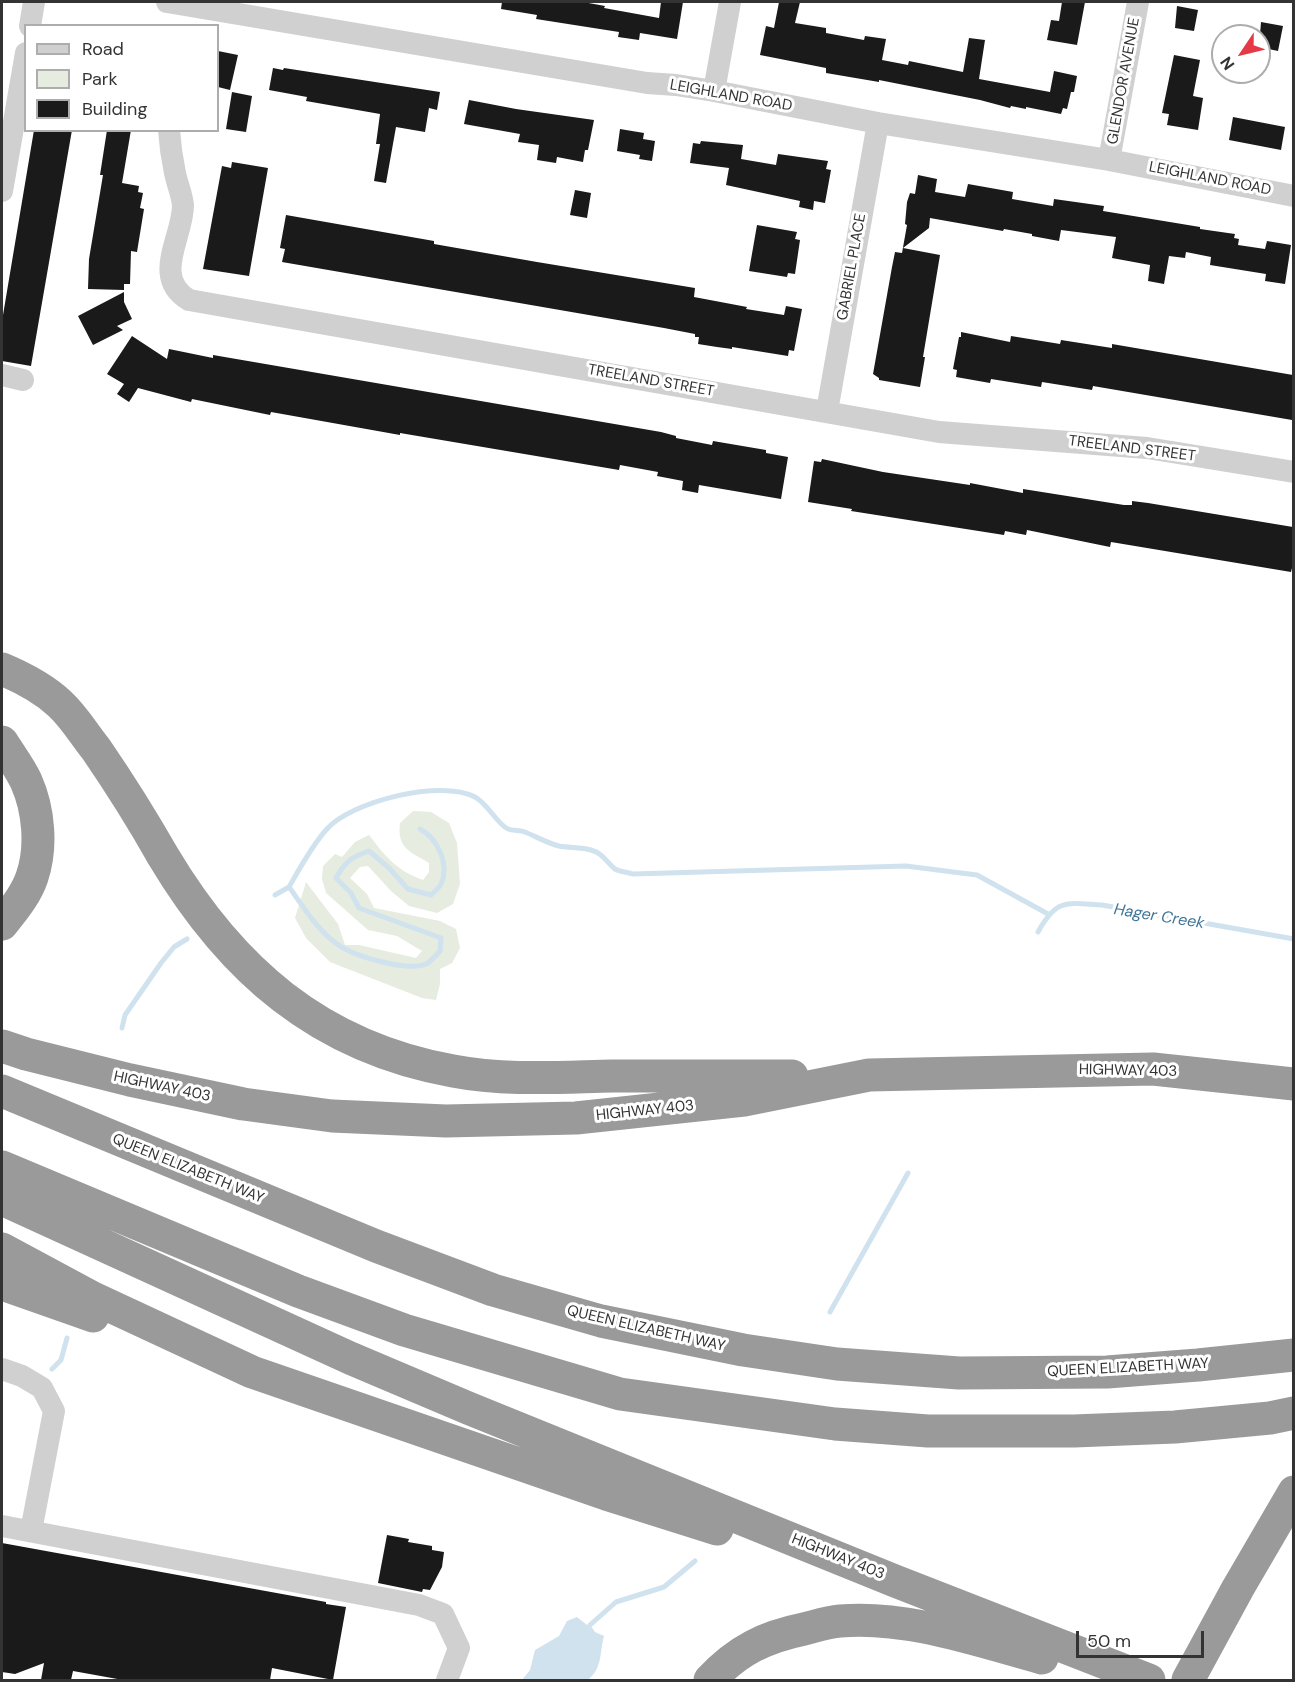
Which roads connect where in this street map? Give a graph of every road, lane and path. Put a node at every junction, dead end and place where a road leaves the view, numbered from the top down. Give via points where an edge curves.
1 (34, 2) edge
2 (730, 2) edge
3 (1138, 2) edge
4 (180, 11) edge
5 (30, 24) edge
6 (24, 64) edge
7 (714, 91) junction
8 (878, 123) junction
9 (169, 132) edge
10 (1109, 160) junction
11 (2, 191) edge
12 (1293, 195) edge
13 (827, 411) junction
14 (1293, 472) edge
15 (2, 669) edge
16 (2, 742) edge
17 (2, 924) edge
18 (2, 1046) edge
19 (869, 1075) junction
20 (1293, 1084) edge
21 (2, 1092) edge
22 (2, 1167) edge
23 (2, 1199) edge
24 (2, 1249) edge
25 (2, 1284) edge
26 (1293, 1355) edge
27 (2, 1369) edge
28 (252, 1372) junction
29 (1293, 1413) edge
30 (1293, 1492) edge
31 (2, 1526) edge
32 (31, 1532) junction
33 (894, 1581) junction
34 (1188, 1676) edge
35 (447, 1680) edge
36 (710, 1680) edge
37 (1130, 1680) edge
38 (1149, 1680) edge

1 - 5 street
2 - 7 street
3 - 10 street, GLENDOR AVENUE
4 - 7 street, LEIGHLAND ROAD
6 - 11 street
7 - 8 street, LEIGHLAND ROAD
8 - 10 street, LEIGHLAND ROAD
8 - 13 street, GABRIEL PLACE
9 - 13 street, TREELAND STREET via 183,205 170,270 172,283 189,300
10 - 12 street, LEIGHLAND ROAD
13 - 14 street, TREELAND STREET via 939,432 1147,448
15 - 19 highway via 38,688 75,720 124,789 181,886 237,956 271,989 305,1013 368,1048 453,1071 508,1077
16 - 17 highway via 26,780 37,827 32,878 18,905
18 - 19 highway, HIGHWAY 403 via 130,1080 243,1104 332,1116 446,1121 621,1114 744,1100
19 - 20 highway, HIGHWAY 403 via 1153,1069
21 - 26 highway, QUEEN ELIZABETH WAY via 492,1290 666,1335 837,1364 959,1373 1107,1372
22 - 29 highway via 341,1307 404,1330 620,1394 811,1421 928,1431 1175,1427
23 - 33 highway, HIGHWAY 403 via 447,1399
24 - 28 highway via 93,1298
25 - 28 highway
27 - 32 street via 42,1388 54,1411
28 - 33 highway via 606,1494 848,1571
30 - 34 highway
31 - 32 street
32 - 35 street via 419,1605 443,1614 459,1648
33 - 38 highway, HIGHWAY 403
36 - 37 highway via 748,1648 777,1635 840,1621 927,1628

